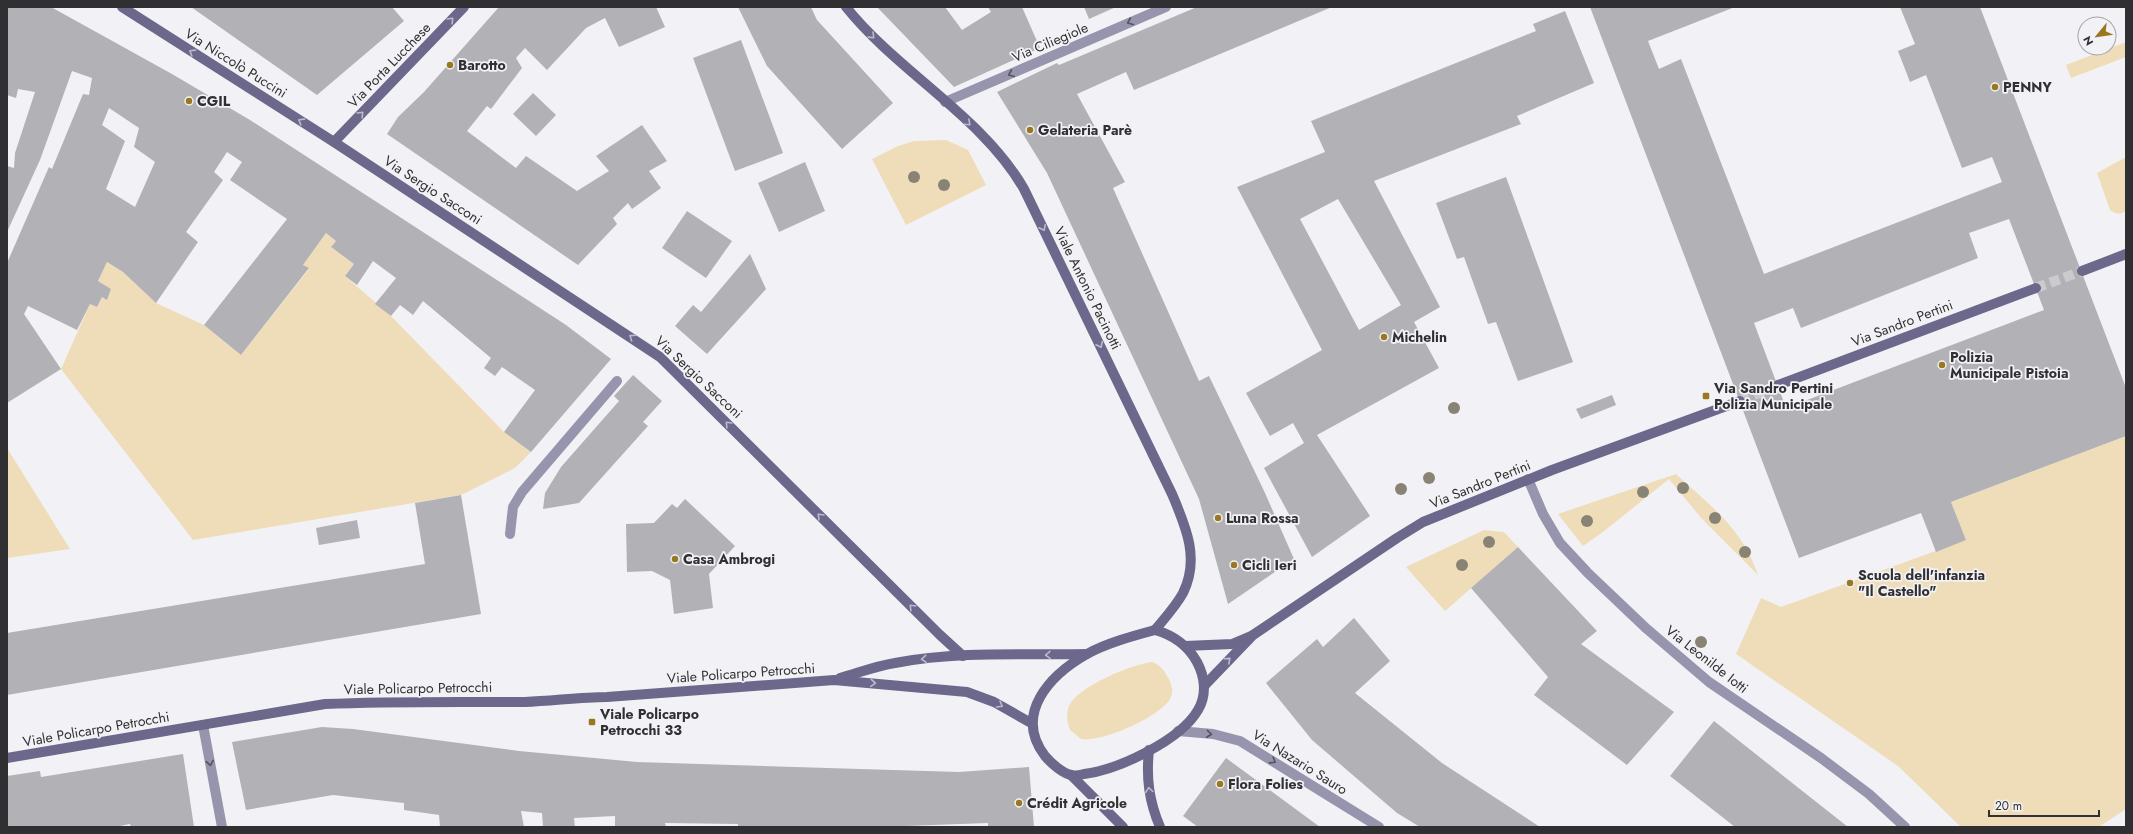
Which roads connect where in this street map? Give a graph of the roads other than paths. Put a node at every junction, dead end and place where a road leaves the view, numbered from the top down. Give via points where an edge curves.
1 (122, 7) edge
2 (464, 7) edge
3 (846, 7) edge
4 (1166, 7) edge
5 (945, 102) junction
6 (334, 142) junction
7 (2126, 254) edge
8 (2082, 271) tunnel mouth
9 (2036, 288) tunnel mouth
10 (617, 381) dead end
11 (1778, 385) tunnel mouth
12 (1740, 401) tunnel mouth
13 (1528, 479) junction
14 (510, 534) dead end
15 (1155, 630) junction
16 (1253, 635) junction
17 (1185, 646) junction
18 (1087, 654) junction
19 (963, 656) junction
20 (834, 680) junction
21 (1204, 686) junction
22 (1032, 723) junction
23 (202, 725) junction
24 (1178, 731) junction
25 (1149, 750) junction
26 (7, 758) edge
27 (1072, 776) junction
28 (222, 827) edge
29 (1123, 827) edge
30 (1160, 827) edge
31 (1379, 827) edge
32 (1905, 827) edge

6 -> 1 street, Via Niccolò Puccini
6 -> 2 street, Via Porta Lucchese
3 -> 5 street, Viale Antonio Pacinotti via 870,35
4 -> 5 street, Via Ciliegiole
5 -> 15 street, Viale Antonio Pacinotti via 990,143 1016,175 1181,514 1188,533 1192,566 1182,594
19 -> 6 street, Via Sergio Sacconi via 660,357
7 - 8 street
9 - 11 street, Via Sandro Pertini
10 - 14 street via 522,492 513,507
12 - 13 street, Via Sandro Pertini
13 - 16 street, Via Sandro Pertini via 1423,522
13 - 32 street, Via Leonilde Iotti via 1542,514 1560,543 1647,629 1709,682 1822,758
15 - 17 street via 1177,638
15 - 18 street
16 - 17 street, Via Sandro Pertini via 1232,644
21 -> 16 street, Via Sandro Pertini
17 - 21 street via 1202,671
18 -> 19 street, Viale Policarpo Petrocchi
18 - 22 street via 1058,676 1044,691 1037,702
19 -> 20 street, Viale Policarpo Petrocchi via 896,662
20 -> 22 street, Viale Policarpo Petrocchi via 967,692 994,702
20 - 23 street, Viale Policarpo Petrocchi via 528,702 325,704
21 - 24 street via 1203,699 1197,711
22 - 27 street via 1038,745 1046,756
23 - 26 street, Viale Policarpo Petrocchi
23 -> 28 street
24 - 25 street
24 -> 31 street, Via Nazario Sauro via 1213,734 1240,741
25 - 27 street via 1103,770
30 -> 25 street via 1149,795
27 - 29 street

